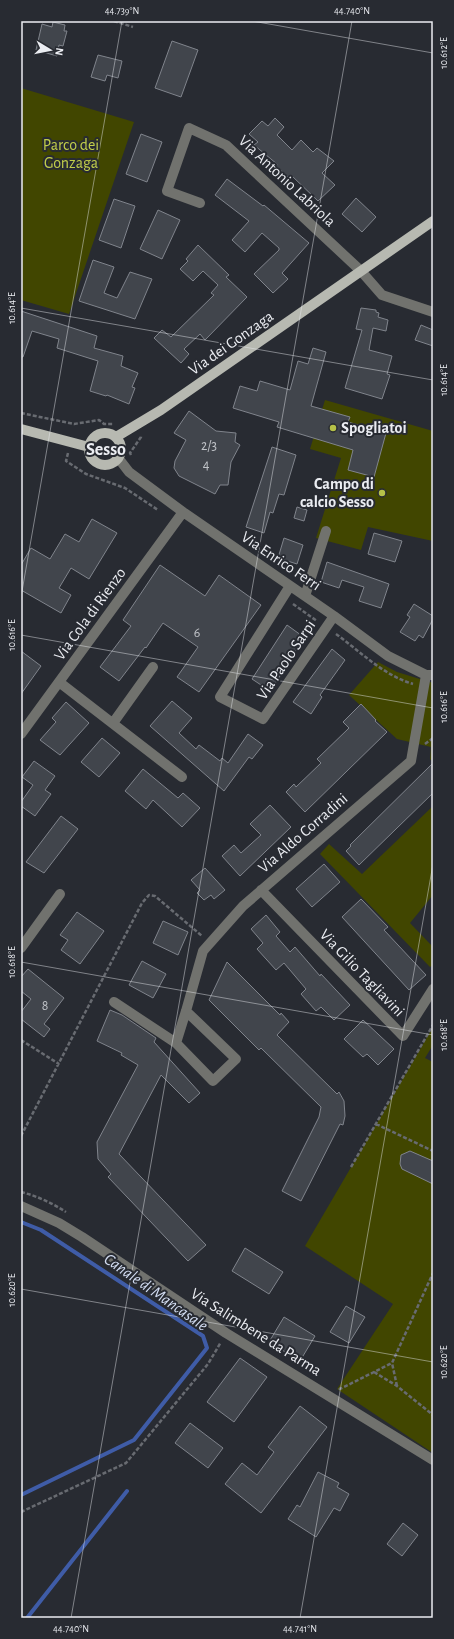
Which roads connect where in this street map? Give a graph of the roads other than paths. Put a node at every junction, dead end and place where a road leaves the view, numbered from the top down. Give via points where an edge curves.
1 (200, 203) dead end
2 (433, 221) edge
3 (361, 270) junction
4 (433, 312) edge
5 (21, 429) edge
6 (116, 437) junction
7 (89, 447) junction
8 (118, 459) junction
9 (183, 512) junction
10 (326, 531) dead end
11 (290, 586) junction
12 (305, 596) junction
13 (334, 616) junction
14 (153, 667) dead end
15 (429, 675) edge
16 (59, 682) junction
17 (112, 723) junction
18 (21, 734) edge
19 (182, 777) dead end
20 (261, 890) junction
21 (60, 894) dead end
22 (21, 948) edge
23 (433, 989) edge
24 (114, 1002) dead end
25 (186, 1011) junction
26 (176, 1043) junction
27 (21, 1206) edge
28 (433, 1460) edge

1 - 3 street, Via Antonio Labriola via 166,191 189,128 226,145
2 - 3 main road, Via dei Gonzaga
3 - 4 street via 382,295
3 - 6 main road, Via dei Gonzaga via 167,406
5 - 7 main road
6 - 7 main road via 110,433 96,435
6 - 8 main road via 122,447
7 - 8 main road via 92,459 96,463 108,466
8 - 9 street, Via Enrico Ferri via 133,476
9 - 11 street, Via Enrico Ferri
9 - 16 street, Via Cola di Rienzo
10 - 12 street
11 - 12 street, Via Enrico Ferri
11 - 13 street, Via Paolo Sarpi via 220,697 263,720
12 - 13 street, Via Enrico Ferri
13 - 15 street, Via Enrico Ferri via 388,656
14 - 17 street
15 - 20 street, Via Aldo Corradini via 411,760
16 - 17 street
16 - 18 street, Via Cola di Rienzo
17 - 19 street
20 - 23 street, Via Gilio Tagliavini via 403,1036
20 - 25 street, Via Aldo Corradini via 242,906 203,951
21 - 22 street
24 - 26 street
25 - 26 street, Via Aldo Corradini
25 - 26 street via 236,1059 213,1081
27 - 28 street, Via Salimbene da Parma via 59,1223 82,1237 226,1333

